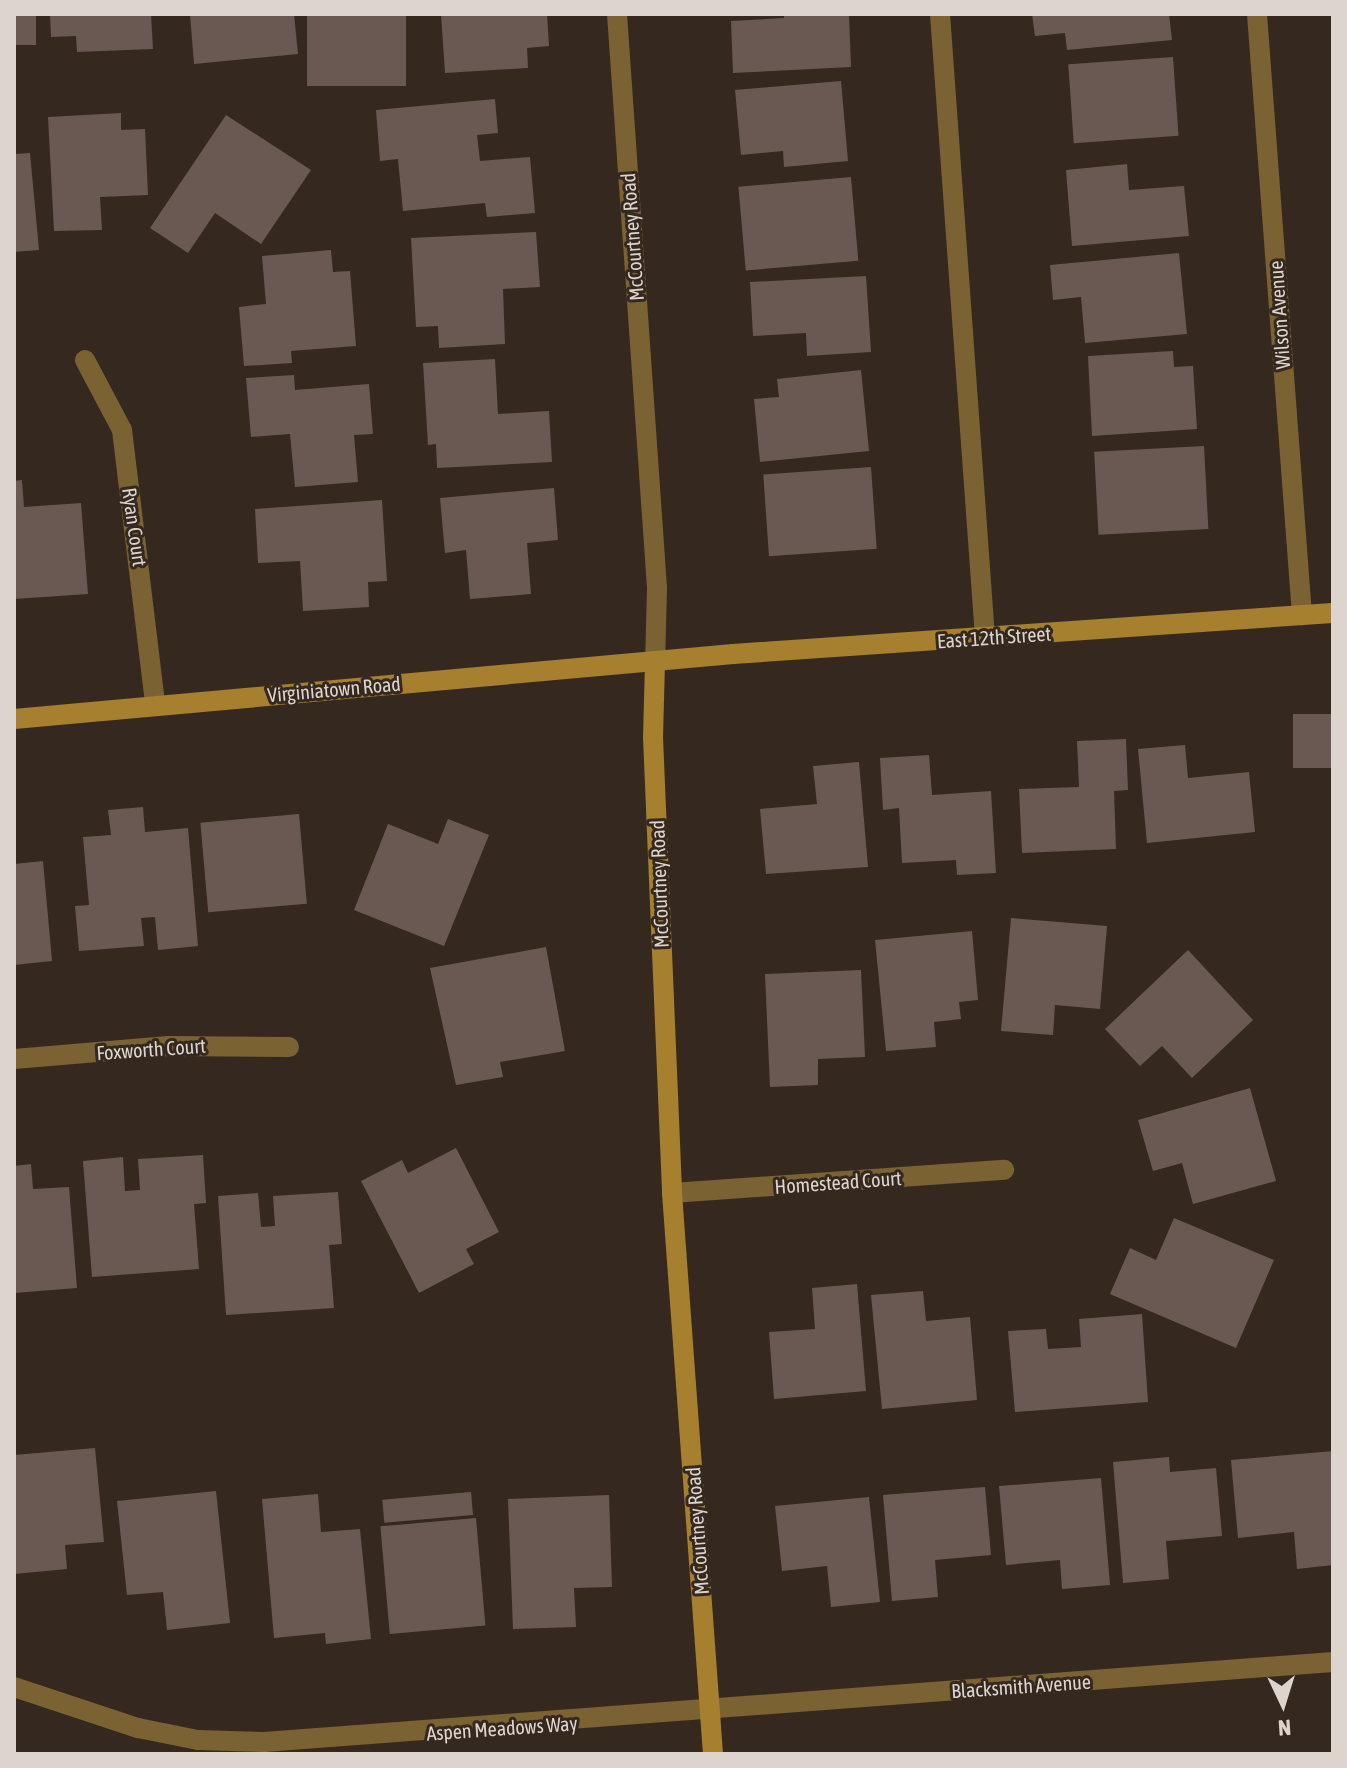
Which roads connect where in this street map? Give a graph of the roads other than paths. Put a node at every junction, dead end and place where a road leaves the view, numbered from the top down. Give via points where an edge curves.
1 (617, 14) edge
2 (940, 14) edge
3 (1257, 14) edge
4 (85, 360) dead end
5 (1333, 613) edge
6 (1302, 615) junction
7 (985, 637) junction
8 (655, 662) junction
9 (155, 704) junction
10 (14, 719) edge
11 (289, 1047) dead end
12 (14, 1059) edge
13 (1004, 1170) dead end
14 (672, 1193) junction
15 (1333, 1662) edge
16 (14, 1687) edge
17 (710, 1711) junction
18 (713, 1754) edge

1 - 8 street, McCourtney Road via 657,588
2 - 7 street
3 - 6 street, Wilson Avenue
4 - 9 street, Ryan Court via 122,430
5 - 6 street, East 12th Street
6 - 7 street, East 12th Street
7 - 8 street, East 12th Street
8 - 9 street, Virginiatown Road
8 - 14 street, McCourtney Road via 653,737
9 - 10 street, Virginiatown Road
11 - 12 street, Foxworth Court via 168,1046
13 - 14 street, Homestead Court
14 - 17 street, McCourtney Road
15 - 17 street, Blacksmith Avenue
16 - 17 street, Aspen Meadows Way via 138,1728 198,1740 345,1740
17 - 18 street, McCourtney Road

